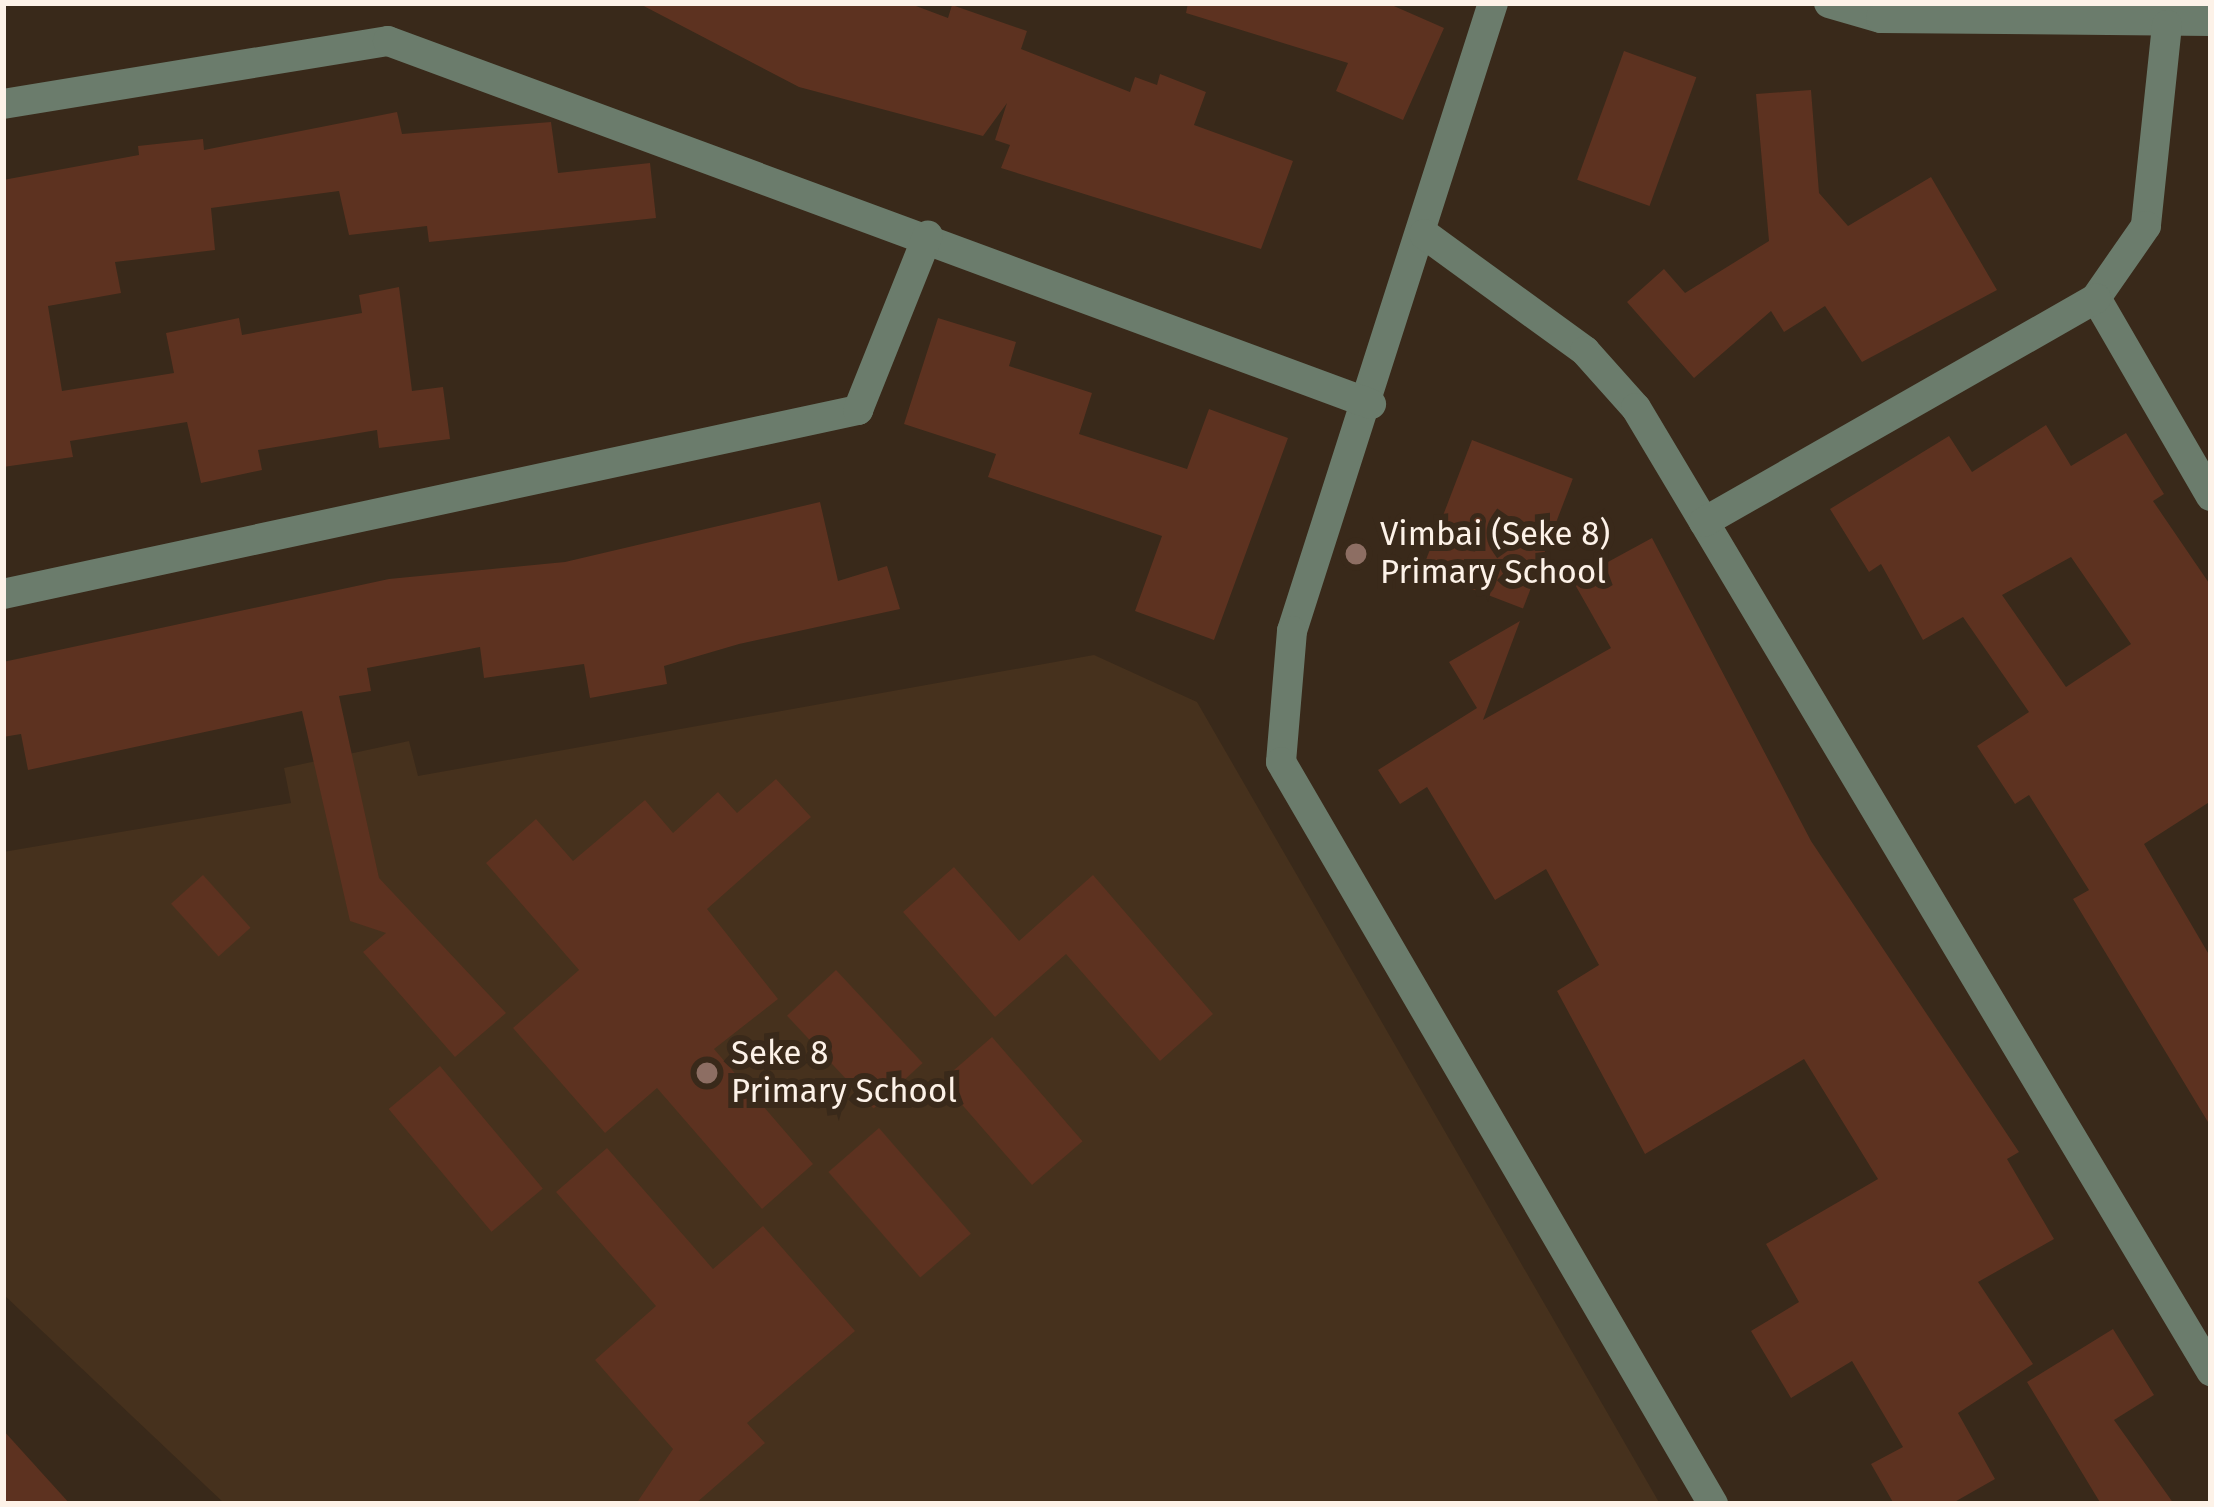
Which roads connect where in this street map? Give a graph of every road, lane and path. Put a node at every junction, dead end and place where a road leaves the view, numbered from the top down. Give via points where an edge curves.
1 (1493, 3) edge
2 (1829, 3) edge
3 (2211, 21) edge
4 (2167, 25) junction
5 (3, 104) edge
6 (1424, 234) junction
7 (928, 235) junction
8 (2096, 298) junction
9 (1371, 404) junction
10 (2211, 496) edge
11 (1704, 522) junction
12 (3, 594) edge
13 (2211, 1371) edge
14 (1713, 1504) edge

1 - 6 street
2 - 4 street via 1881,18
3 - 4 street
4 - 8 street via 2146,226
5 - 7 street via 388,41
6 - 9 street
6 - 11 street via 1585,351 1636,408
7 - 9 street
7 - 12 street via 858,410
8 - 10 street
8 - 11 street
9 - 14 street via 1292,631 1281,762
11 - 13 street

